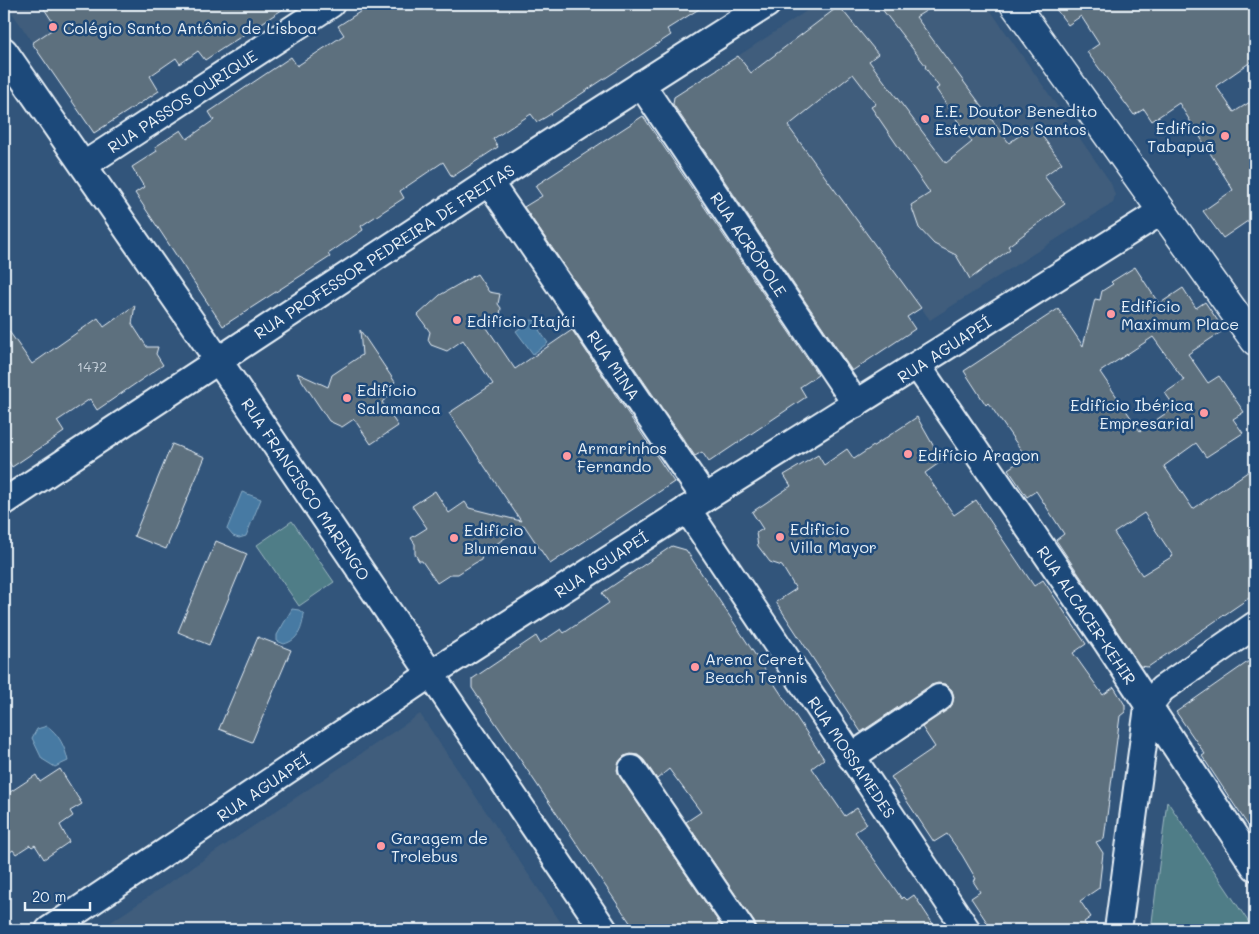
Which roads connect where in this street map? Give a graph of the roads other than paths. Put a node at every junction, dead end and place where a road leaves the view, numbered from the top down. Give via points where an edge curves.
1 (331, 4) edge
2 (767, 4) edge
3 (1014, 4) edge
4 (4, 51) edge
5 (641, 84) junction
6 (84, 166) junction
7 (489, 182) junction
8 (1162, 211) junction
9 (1255, 341) edge
10 (218, 360) junction
11 (917, 365) junction
12 (856, 404) junction
13 (4, 502) edge
14 (696, 503) junction
15 (1255, 624) edge
16 (432, 673) junction
17 (939, 698) dead end
18 (1148, 707) junction
19 (852, 757) junction
20 (632, 769) dead end
21 (1255, 866) edge
22 (49, 930) edge
23 (604, 930) edge
24 (742, 930) edge
25 (967, 930) edge
26 (1118, 930) edge

1 - 6 street, RUA PASSOS OURIQUE
2 - 5 street, RUA PROFESSOR PEDREIRA DE FREITAS
3 - 8 main road
4 - 6 street, RUA FRANCISCO MARENGO
5 - 7 street, RUA PROFESSOR PEDREIRA DE FREITAS
5 - 12 street, RUA ACRÓPOLE
6 - 10 street, RUA FRANCISCO MARENGO
7 - 10 street, RUA PROFESSOR PEDREIRA DE FREITAS
7 - 14 street, RUA MINA
8 - 9 main road
8 - 11 street, RUA AGUAPEÍ
10 - 13 street, RUA PROFESSOR PEDREIRA DE FREITAS
10 - 16 street, RUA FRANCISCO MARENGO
11 - 12 street, RUA AGUAPEÍ
11 - 18 street, RUA ALCACER-KEHIR
12 - 14 street, RUA AGUAPEÍ
14 - 16 street, RUA AGUAPEÍ
14 - 19 street, RUA MOSSAMEDES
15 - 18 street via 1162,689
16 - 22 street, RUA AGUAPEÍ
16 - 23 street, RUA FRANCISCO MARENGO
17 - 19 street
18 - 21 street, RUA ALCACER-KEHIR
18 - 26 street
19 - 25 street, RUA MOSSAMEDES
20 - 24 street

